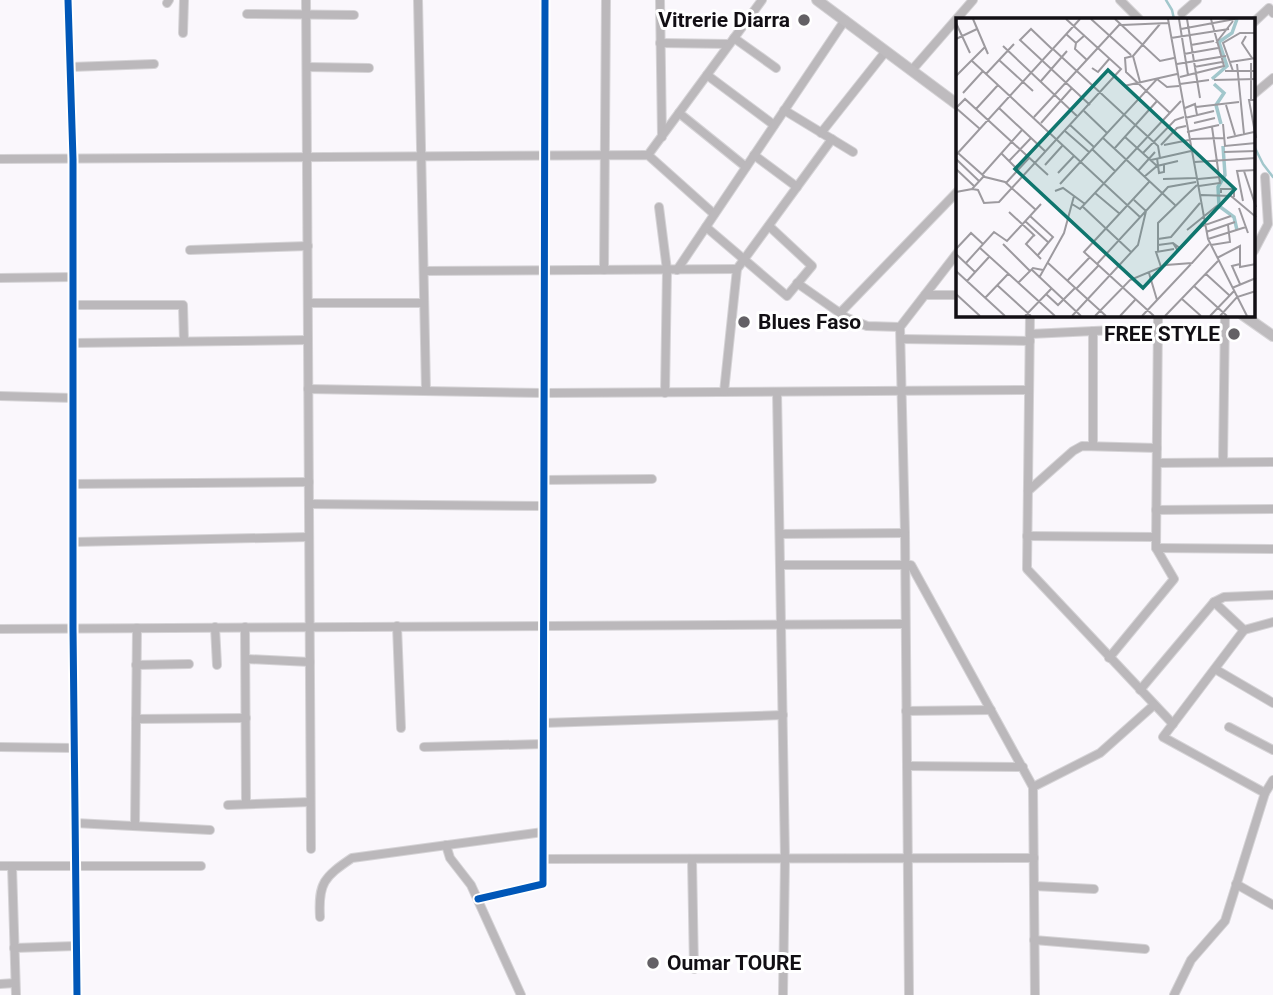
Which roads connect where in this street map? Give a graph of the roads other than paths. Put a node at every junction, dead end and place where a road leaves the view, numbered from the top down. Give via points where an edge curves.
1 (68, 0) edge
2 (184, 0) edge
3 (306, 0) edge
4 (418, 0) edge
5 (545, 0) edge
6 (606, 0) edge
7 (660, 0) edge
8 (762, 0) edge
9 (817, 0) edge
10 (973, 0) edge
11 (1120, 0) edge
12 (1197, 0) edge
13 (1182, 13) dead end
14 (1273, 13) edge
15 (247, 14) dead end
16 (306, 15) junction
17 (354, 15) dead end
18 (1134, 17) edge
19 (958, 18) edge
20 (845, 20) junction
21 (956, 20) edge
22 (1256, 20) edge
23 (183, 33) dead end
24 (732, 41) junction
25 (660, 43) junction
26 (886, 51) junction
27 (154, 64) dead end
28 (71, 67) junction
29 (307, 67) junction
30 (369, 68) dead end
31 (776, 68) dead end
32 (912, 71) junction
33 (707, 75) junction
34 (1273, 78) edge
35 (1256, 92) edge
36 (956, 104) edge
37 (784, 110) junction
38 (679, 113) junction
39 (774, 125) junction
40 (821, 132) junction
41 (662, 136) junction
42 (832, 139) junction
43 (853, 152) dead end
44 (648, 155) junction
45 (754, 155) junction
46 (544, 156) junction
47 (605, 156) junction
48 (307, 157) junction
49 (421, 157) junction
50 (0, 159) edge
51 (73, 159) junction
52 (746, 167) junction
53 (1265, 177) dead end
54 (797, 187) junction
55 (956, 193) edge
56 (659, 206) dead end
57 (714, 214) junction
58 (1270, 225) edge
59 (769, 226) junction
60 (706, 227) junction
61 (308, 246) junction
62 (1256, 247) edge
63 (190, 250) dead end
64 (956, 255) edge
65 (744, 260) junction
66 (737, 269) junction
67 (544, 270) junction
68 (604, 270) junction
69 (667, 270) junction
70 (677, 270) junction
71 (424, 271) junction
72 (73, 277) junction
73 (0, 278) edge
74 (797, 283) junction
75 (925, 295) junction
76 (956, 295) edge
77 (308, 303) junction
78 (425, 303) junction
79 (73, 305) junction
80 (840, 313) junction
81 (1030, 317) edge
82 (1158, 317) edge
83 (1225, 317) edge
84 (1246, 317) edge
85 (900, 327) junction
86 (1158, 328) junction
87 (1093, 331) junction
88 (1273, 336) edge
89 (1030, 337) junction
90 (901, 339) junction
91 (308, 340) junction
92 (184, 341) junction
93 (73, 343) junction
94 (308, 389) junction
95 (1029, 390) junction
96 (426, 391) junction
97 (903, 391) junction
98 (724, 392) junction
99 (777, 392) junction
100 (544, 393) junction
101 (665, 393) junction
102 (0, 396) edge
103 (73, 398) junction
104 (1093, 445) junction
105 (1157, 448) junction
106 (1223, 462) junction
107 (1273, 462) edge
108 (1157, 463) junction
109 (652, 479) dead end
110 (544, 480) junction
111 (309, 482) junction
112 (73, 484) junction
113 (1028, 491) junction
114 (309, 505) junction
115 (544, 506) junction
116 (1273, 509) edge
117 (1156, 510) junction
118 (905, 533) junction
119 (780, 534) junction
120 (1027, 536) junction
121 (309, 537) junction
122 (1156, 537) junction
123 (73, 542) junction
124 (1156, 548) junction
125 (1273, 549) edge
126 (781, 565) junction
127 (906, 565) junction
128 (1273, 595) edge
129 (1214, 602) junction
130 (1273, 622) edge
131 (782, 624) junction
132 (905, 624) junction
133 (397, 626) junction
134 (544, 626) junction
135 (245, 627) junction
136 (309, 627) junction
137 (73, 628) junction
138 (137, 628) junction
139 (215, 628) junction
140 (0, 629) edge
141 (1244, 630) junction
142 (1109, 658) junction
143 (247, 659) junction
144 (310, 662) junction
145 (189, 664) dead end
146 (136, 665) junction
147 (217, 665) dead end
148 (1214, 669) junction
149 (1140, 690) junction
150 (1273, 703) edge
151 (1154, 705) junction
152 (991, 710) junction
153 (906, 711) junction
154 (783, 715) junction
155 (246, 718) junction
156 (136, 719) junction
157 (544, 723) junction
158 (1173, 724) junction
159 (1228, 727) dead end
160 (401, 728) dead end
161 (543, 744) junction
162 (0, 747) edge
163 (424, 747) dead end
164 (74, 748) junction
165 (1273, 750) edge
166 (907, 766) junction
167 (1023, 768) junction
168 (1273, 780) edge
169 (1033, 787) junction
170 (1264, 797) junction
171 (310, 803) junction
172 (246, 804) junction
173 (228, 805) dead end
174 (1273, 805) edge
175 (75, 823) junction
176 (135, 826) junction
177 (210, 830) dead end
178 (543, 832) junction
179 (446, 845) junction
180 (310, 849) dead end
181 (1034, 858) junction
182 (543, 859) junction
183 (692, 859) junction
184 (785, 859) junction
185 (908, 859) junction
186 (0, 866) edge
187 (12, 866) junction
188 (75, 866) junction
189 (201, 866) dead end
190 (1236, 884) junction
191 (1034, 886) junction
192 (1094, 889) dead end
193 (478, 899) junction
194 (1273, 905) edge
195 (320, 917) dead end
196 (1034, 940) junction
197 (76, 946) junction
198 (15, 948) junction
199 (1144, 949) dead end
200 (694, 969) dead end
201 (15, 983) junction
202 (0, 984) edge
203 (16, 995) edge
204 (77, 995) edge
205 (521, 995) edge
206 (783, 995) edge
207 (909, 995) edge
208 (1035, 995) edge
209 (1174, 995) edge

1 - 28 street
2 - 23 street
3 - 16 street
4 - 49 street
5 - 46 street
6 - 47 street
7 - 25 street
8 - 24 street
9 - 20 main road
10 - 19 street
11 - 18 street
12 - 13 street
14 - 22 street via 1269,8
15 - 16 street
16 - 17 street
16 - 29 street
20 - 26 main road
20 - 37 street
21 - 32 street
24 - 25 street
24 - 31 street
24 - 33 street
25 - 41 street
26 - 32 main road
26 - 40 street
27 - 28 street
28 - 51 street
29 - 30 street
29 - 48 street
32 - 36 main road
33 - 38 street
33 - 39 street
34 - 35 street
37 - 39 street
37 - 40 street
38 - 41 street
38 - 52 street
39 - 45 street
40 - 42 street
41 - 44 street
42 - 43 street
42 - 54 street
44 - 47 street
44 - 57 street
45 - 52 street
45 - 54 street
46 - 47 street
46 - 49 street
46 - 67 street
47 - 68 street
48 - 49 street
48 - 51 street
48 - 61 street
49 - 71 street
50 - 51 street
51 - 72 street
52 - 57 street
53 - 58 street
54 - 59 street
55 - 80 street
56 - 69 street
57 - 60 street
58 - 62 street
59 - 65 street
59 - 74 street via 812,266
60 - 65 street
60 - 70 street
61 - 63 street
61 - 77 street
64 - 75 street
65 - 66 street
65 - 74 street via 787,296
66 - 70 street
66 - 98 street
67 - 68 street
67 - 71 street
67 - 100 street
68 - 69 street
69 - 70 street
69 - 101 street
71 - 78 street
72 - 73 street
72 - 79 street
74 - 80 street
75 - 76 street
75 - 85 street
77 - 78 street
77 - 91 street
78 - 96 street
79 - 92 street via 183,305
79 - 93 street
80 - 85 street via 867,326
81 - 89 street
82 - 86 street
83 - 106 street
84 - 88 main road
85 - 90 street
86 - 87 street
86 - 105 street
87 - 89 street
87 - 104 street
89 - 90 street
89 - 95 street
90 - 97 street
91 - 92 street
91 - 94 street
92 - 93 street
93 - 103 street
94 - 96 street
94 - 111 street
95 - 97 street
95 - 113 street
96 - 100 street
97 - 99 street
97 - 118 street
98 - 99 street
98 - 101 street
99 - 119 street
100 - 101 street
100 - 110 street
102 - 103 street
103 - 112 street
104 - 105 street
104 - 113 street via 1073,451
105 - 108 street
106 - 107 street
106 - 108 street
108 - 117 street
109 - 110 street
110 - 115 street
111 - 112 street
111 - 114 street
112 - 123 street
113 - 120 street
114 - 115 street
114 - 121 street
115 - 134 street
116 - 117 street
117 - 122 street
118 - 119 street
118 - 127 street
119 - 126 street
120 - 122 street
120 - 142 street via 1027,569
121 - 123 street
121 - 136 street
122 - 124 street
123 - 137 street
124 - 125 street
124 - 142 street via 1174,579
126 - 127 street
126 - 131 street
127 - 132 street
127 - 152 street via 911,565
128 - 129 street via 1224,597
129 - 141 street
129 - 149 street
130 - 141 street
131 - 132 street
131 - 134 street
131 - 154 street
132 - 153 street
133 - 134 street
133 - 136 street
133 - 160 street
134 - 157 street
135 - 136 street
135 - 139 street
135 - 143 street
136 - 144 street
137 - 138 street
137 - 140 street
137 - 164 street
138 - 139 street
138 - 146 street
139 - 147 street
141 - 148 street
142 - 149 street
143 - 144 street
143 - 155 street
144 - 171 street
145 - 146 street
146 - 156 street
148 - 150 street
148 - 158 street
149 - 151 street
151 - 158 street
151 - 169 street via 1100,753
152 - 153 street
152 - 167 street
153 - 166 street
154 - 157 street
154 - 184 street
155 - 156 street
155 - 172 street
156 - 176 street
157 - 161 street
158 - 170 street via 1163,737
159 - 165 street
161 - 163 street
161 - 178 street
162 - 164 street
164 - 175 street
166 - 167 street
166 - 185 street
167 - 169 street
168 - 170 street
169 - 181 street
170 - 174 street
170 - 190 street
171 - 172 street
171 - 180 street
172 - 173 street
175 - 176 street
175 - 188 street
176 - 177 street
178 - 179 street
178 - 182 street
179 - 193 street
179 - 195 street via 352,858 322,883
181 - 185 street
181 - 191 street
182 - 183 street
182 - 193 street via 543,884
183 - 184 street
183 - 200 street
184 - 185 street
184 - 206 street
185 - 207 street
186 - 187 street
187 - 188 street
187 - 198 street
188 - 189 street
188 - 197 street
190 - 194 street
190 - 209 street via 1226,921 1191,960
191 - 192 street
191 - 196 street
193 - 205 street
196 - 199 street
196 - 208 street
197 - 198 street
197 - 204 street
198 - 201 street
201 - 202 street
201 - 203 street

